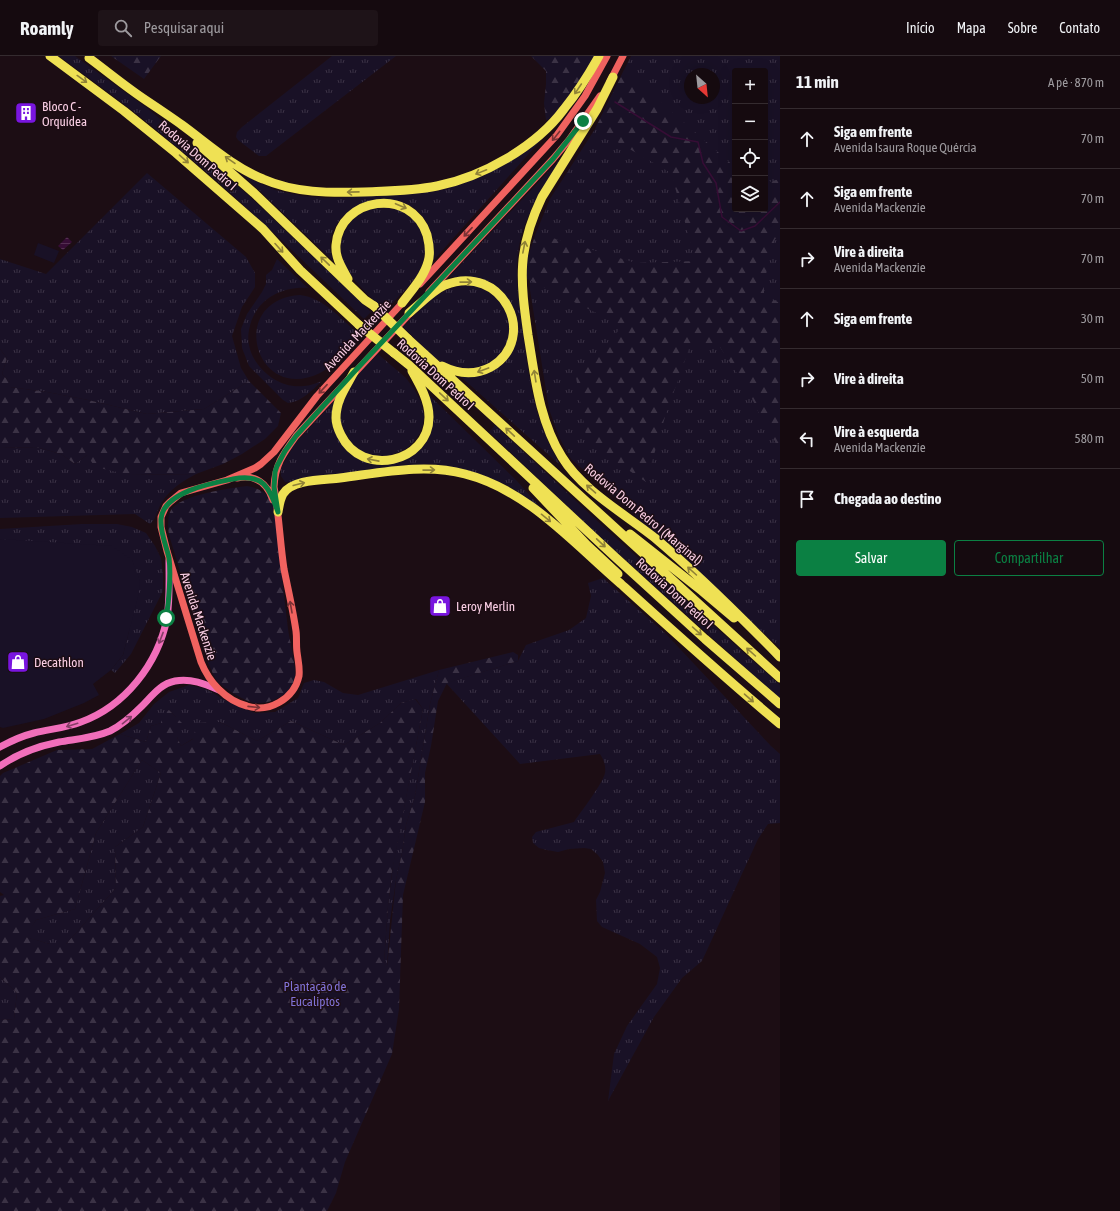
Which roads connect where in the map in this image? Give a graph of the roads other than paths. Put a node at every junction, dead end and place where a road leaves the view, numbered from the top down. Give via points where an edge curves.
1 (50, 56) edge
2 (599, 56) edge
3 (607, 56) edge
4 (623, 56) edge
5 (87, 57) edge
6 (612, 77) junction
7 (365, 300) junction
8 (402, 303) junction
9 (409, 313) junction
10 (433, 362) junction
11 (409, 365) junction
12 (354, 372) junction
13 (492, 442) junction
14 (531, 452) junction
15 (227, 480) junction
16 (278, 512) junction
17 (169, 558) junction
18 (699, 654) junction
19 (780, 658) edge
20 (780, 678) edge
21 (219, 690) junction
22 (780, 704) edge
23 (780, 724) edge
24 (0, 747) edge
25 (0, 766) edge

1 -> 11 highway, Rodovia Dom Pedro I, bridge via 130,115 182,158 263,229 300,270 359,325
2 -> 5 highway via 564,110 540,134 486,170 453,182 422,189 332,193 287,188 241,168
3 -> 8 main road, Avenida Mackenzie via 585,96 557,135
4 - 6 main road, Avenida Mackenzie
7 -> 5 highway, Rodovia Dom Pedro I via 254,193 198,144
6 - 9 main road, Avenida Mackenzie via 583,121 553,159
19 -> 6 highway, Rodovia Dom Pedro I (Marginal) via 745,621 680,561 581,480 562,458 548,431 535,378 522,293 524,244 542,197 597,109
7 -> 8 highway via 340,264 336,245 338,234 351,216 367,207 385,202 404,207 417,216 425,229 429,243 425,269
7 - 10 highway, Rodovia Dom Pedro I, bridge
8 -> 15 main road, Avenida Mackenzie via 317,396 268,458 255,468
9 -> 10 highway via 444,286 466,281 493,288 510,310 513,336 500,360 493,365 468,374 450,370
9 - 12 main road, Avenida Mackenzie
14 -> 10 highway, Rodovia Dom Pedro I
11 -> 12 highway via 426,402 428,426 424,436 412,450 405,456 388,461 375,461 356,453 346,443 337,425 340,398
11 -> 13 highway, Rodovia Dom Pedro I
12 - 16 main road, Avenida Mackenzie via 285,451 274,477
13 - 18 highway via 587,545 675,627
13 -> 22 highway, Rodovia Dom Pedro I via 700,634
14 - 19 highway
20 -> 14 highway, Rodovia Dom Pedro I
15 - 16 main road via 241,477 262,483 270,492
15 - 17 main road, Avenida Mackenzie via 181,493 166,506 161,517 161,527
16 -> 18 highway via 283,493 299,483 415,470 443,470 477,477 506,489 562,530
21 -> 16 main road, Avenida Mackenzie via 247,706 262,707 281,702 296,684 299,670 296,631 284,567
17 - 21 main road, Avenida Mackenzie via 200,662
17 -> 24 main road via 168,602 163,633 144,672 124,696 82,722 34,733
18 -> 23 highway
25 -> 21 main road via 46,745 109,731 128,719 158,689 174,681 200,682

